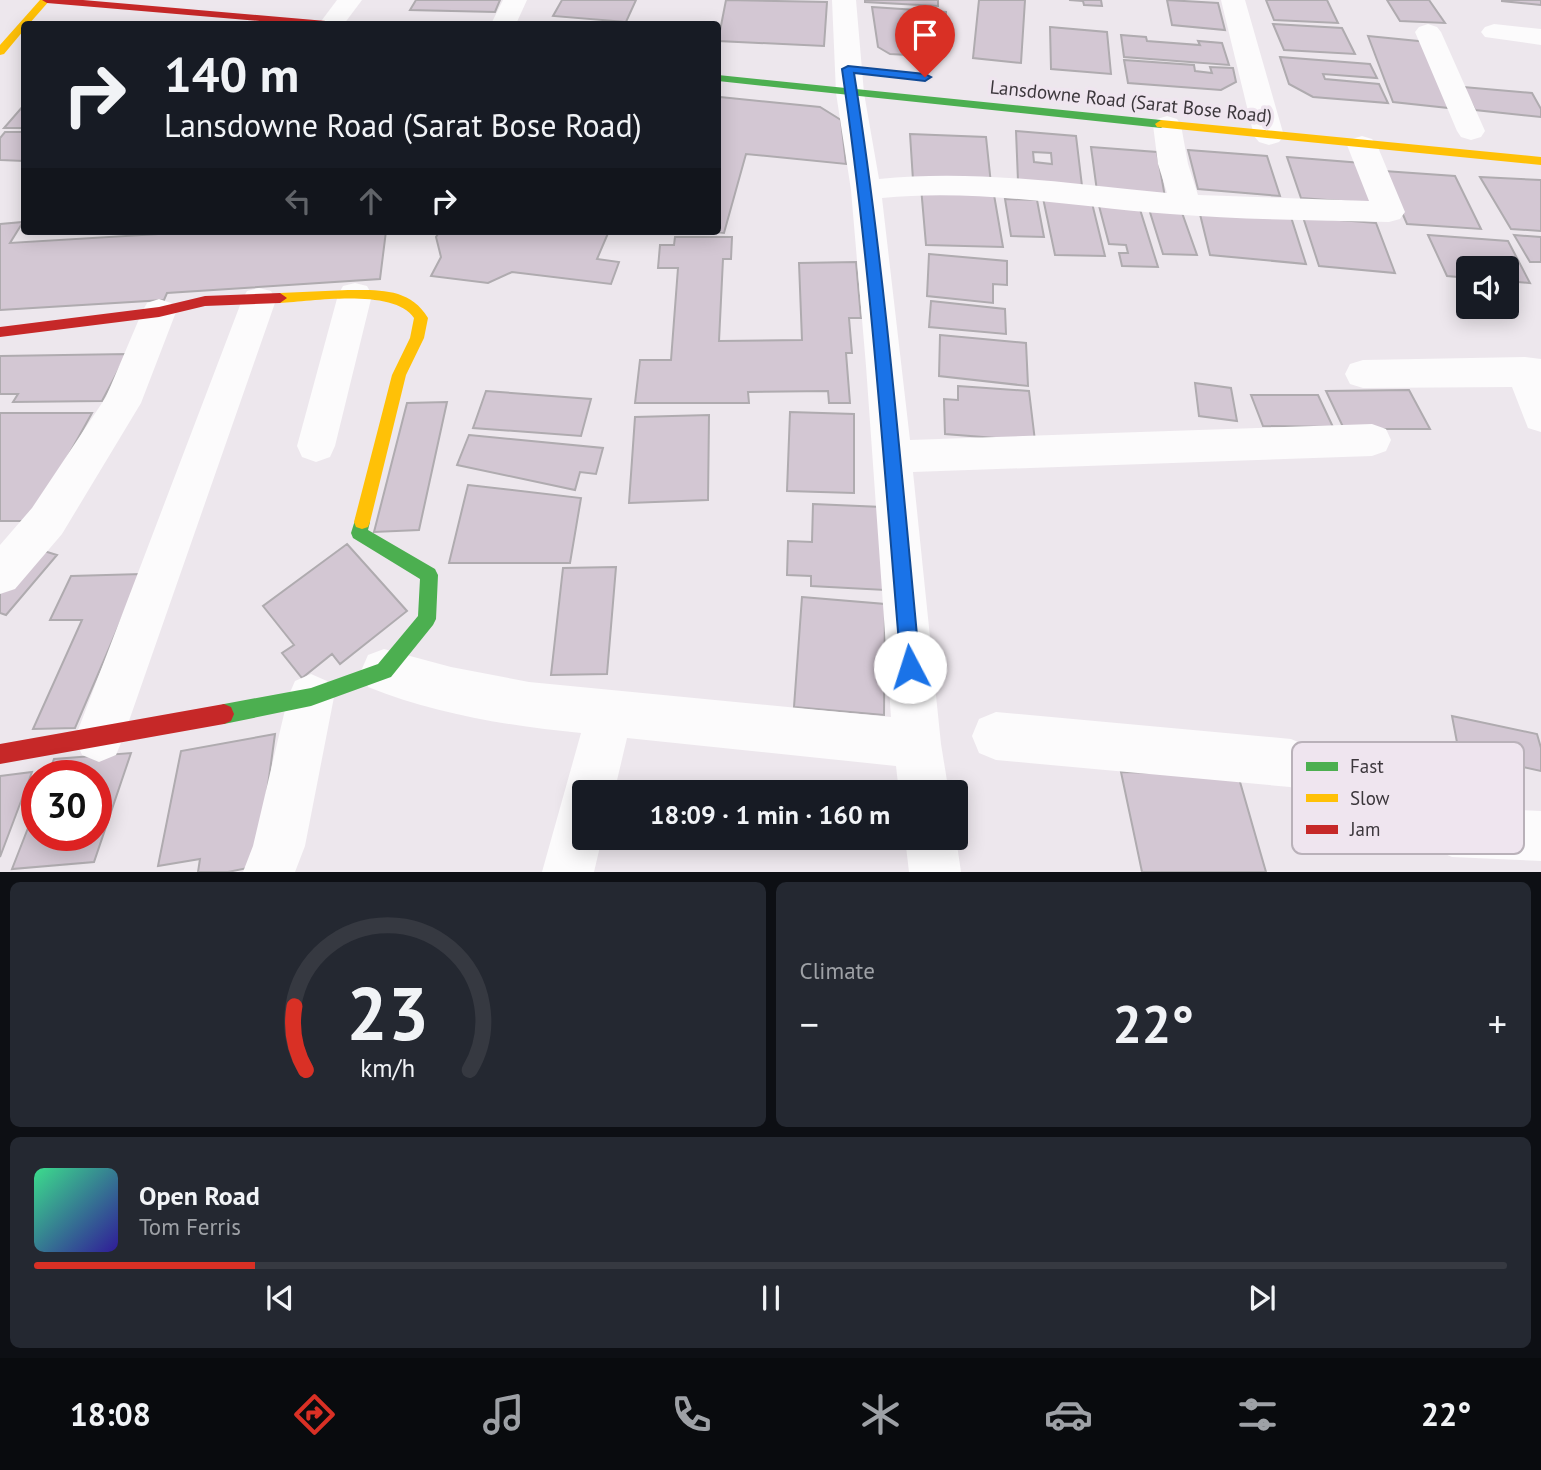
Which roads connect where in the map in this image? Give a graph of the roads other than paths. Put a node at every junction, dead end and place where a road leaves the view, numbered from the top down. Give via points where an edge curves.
1 (46, 0) edge
2 (349, 0) edge
3 (515, 0) edge
4 (844, 0) edge
5 (1233, 0) edge
6 (29, 21) edge
7 (294, 21) edge
8 (332, 21) edge
9 (505, 21) edge
10 (0, 28) edge
11 (21, 29) edge
12 (21, 31) edge
13 (1428, 32) dead end
14 (1494, 32) dead end
15 (1541, 37) edge
16 (0, 51) edge
17 (848, 75) junction
18 (721, 78) edge
19 (1264, 118) junction
20 (1167, 125) junction
21 (1470, 131) dead end
22 (1362, 145) junction
23 (1541, 161) edge
24 (866, 190) junction
25 (1186, 204) junction
26 (355, 295) junction
27 (259, 300) junction
28 (159, 313) junction
29 (0, 332) edge
30 (1533, 372) edge
31 (1363, 374) dead end
32 (1541, 417) edge
33 (1372, 440) dead end
34 (316, 446) dead end
35 (891, 457) junction
36 (0, 575) edge
37 (384, 671) junction
38 (311, 697) junction
39 (610, 713) junction
40 (996, 736) dead end
41 (99, 738) junction
42 (917, 744) junction
43 (0, 754) edge
44 (1292, 763) edge
45 (592, 780) edge
46 (922, 780) edge
47 (574, 850) edge
48 (932, 850) edge
49 (269, 872) edge
50 (568, 872) edge
51 (935, 872) edge

1 - 6 main road
1 - 7 main road
2 - 8 street
3 - 9 street
4 - 17 street
5 - 19 street
10 - 11 main road
12 - 16 main road
13 - 21 street
14 - 15 street
17 - 18 main road, Lansdowne Road (Sarat Bose Road)
17 - 20 main road, Lansdowne Road (Sarat Bose Road)
17 - 24 street
19 - 20 main road, Lansdowne Road (Sarat Bose Road)
19 - 22 main road, Lansdowne Road (Sarat Bose Road)
20 - 25 street
22 - 23 main road, Lansdowne Road (Sarat Bose Road)
22 - 25 street via 1389,212
24 - 25 street via 924,184 986,186
24 - 35 street
26 - 27 main road
26 - 34 street
26 - 37 main road via 412,304 421,318 418,338 399,375 359,533 429,575 427,619
27 - 28 main road via 205,302
27 - 41 street
28 - 29 main road
28 - 36 street via 122,403 47,521
30 - 31 street
30 - 32 street
33 - 35 street
35 - 42 street
37 - 38 main road
37 - 39 street via 529,705
38 - 41 main road
38 - 49 street via 279,846
39 - 42 street
39 - 45 street
40 - 44 street
41 - 43 main road
42 - 46 street
47 - 50 street
48 - 51 street

